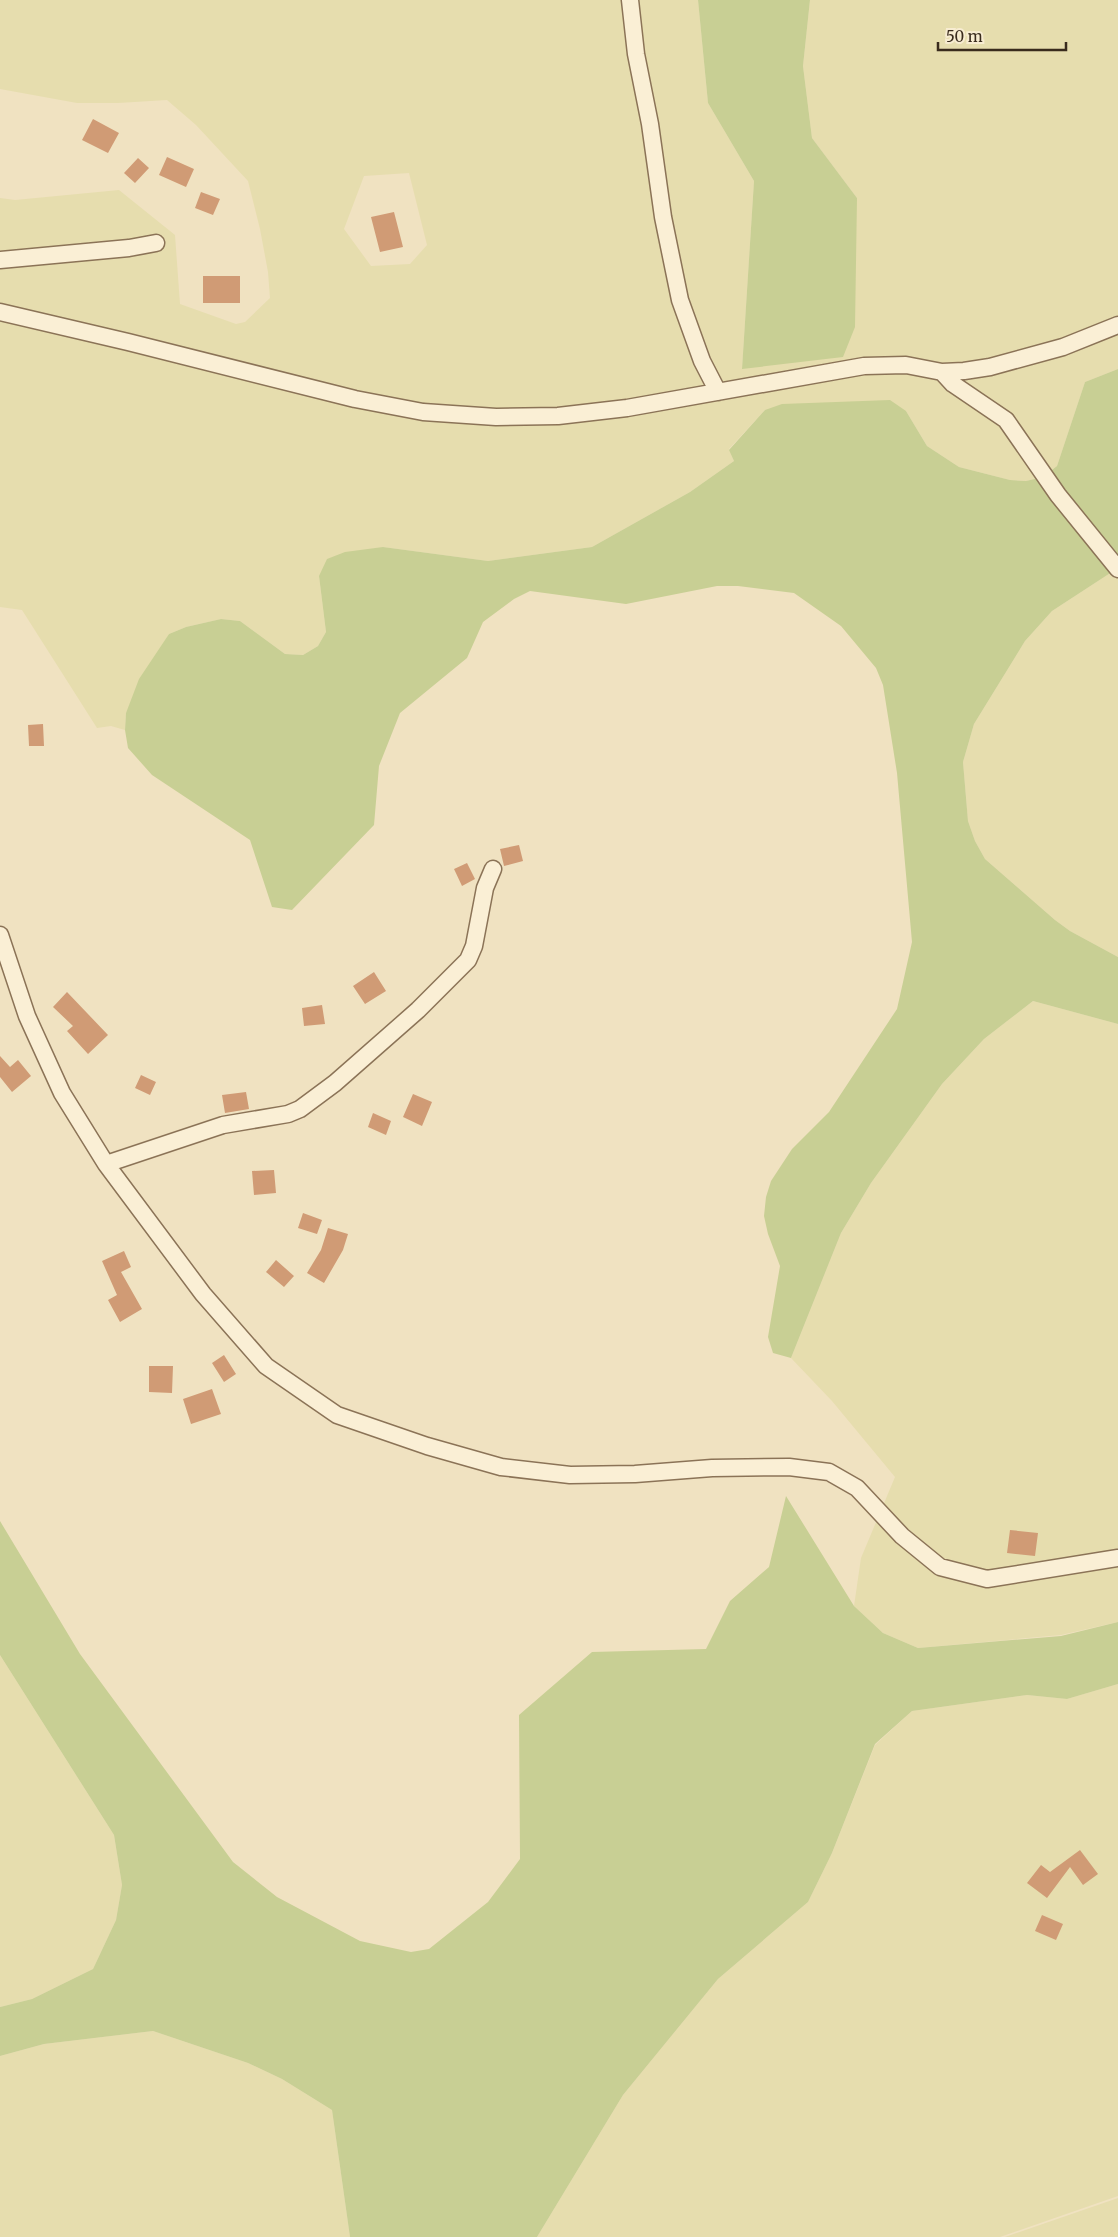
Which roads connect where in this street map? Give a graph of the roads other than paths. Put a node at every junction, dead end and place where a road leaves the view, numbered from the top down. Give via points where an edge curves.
1 (630, 0) edge
2 (156, 243) dead end
3 (0, 260) edge
4 (0, 312) edge
5 (1118, 325) edge
6 (942, 372) junction
7 (718, 392) junction
8 (1118, 569) edge
9 (493, 869) dead end
10 (0, 935) edge
11 (3, 957) edge
12 (106, 1164) junction
13 (1118, 1558) edge

1 - 7 street via 663,217 680,300 702,361
2 - 3 street
4 - 7 street via 355,399 423,412 496,417 558,416
5 - 6 street via 1063,347 990,367
6 - 7 street via 906,365 864,366
6 - 8 street via 953,384 1006,420 1058,495
9 - 12 street via 485,888 474,946 468,960 418,1010 335,1083 288,1114 223,1125
10 - 11 street
11 - 12 street via 62,1093
12 - 13 street via 203,1294 266,1366 337,1415 501,1467 560,1474 789,1467 828,1472 857,1488 902,1536 940,1567 986,1579

